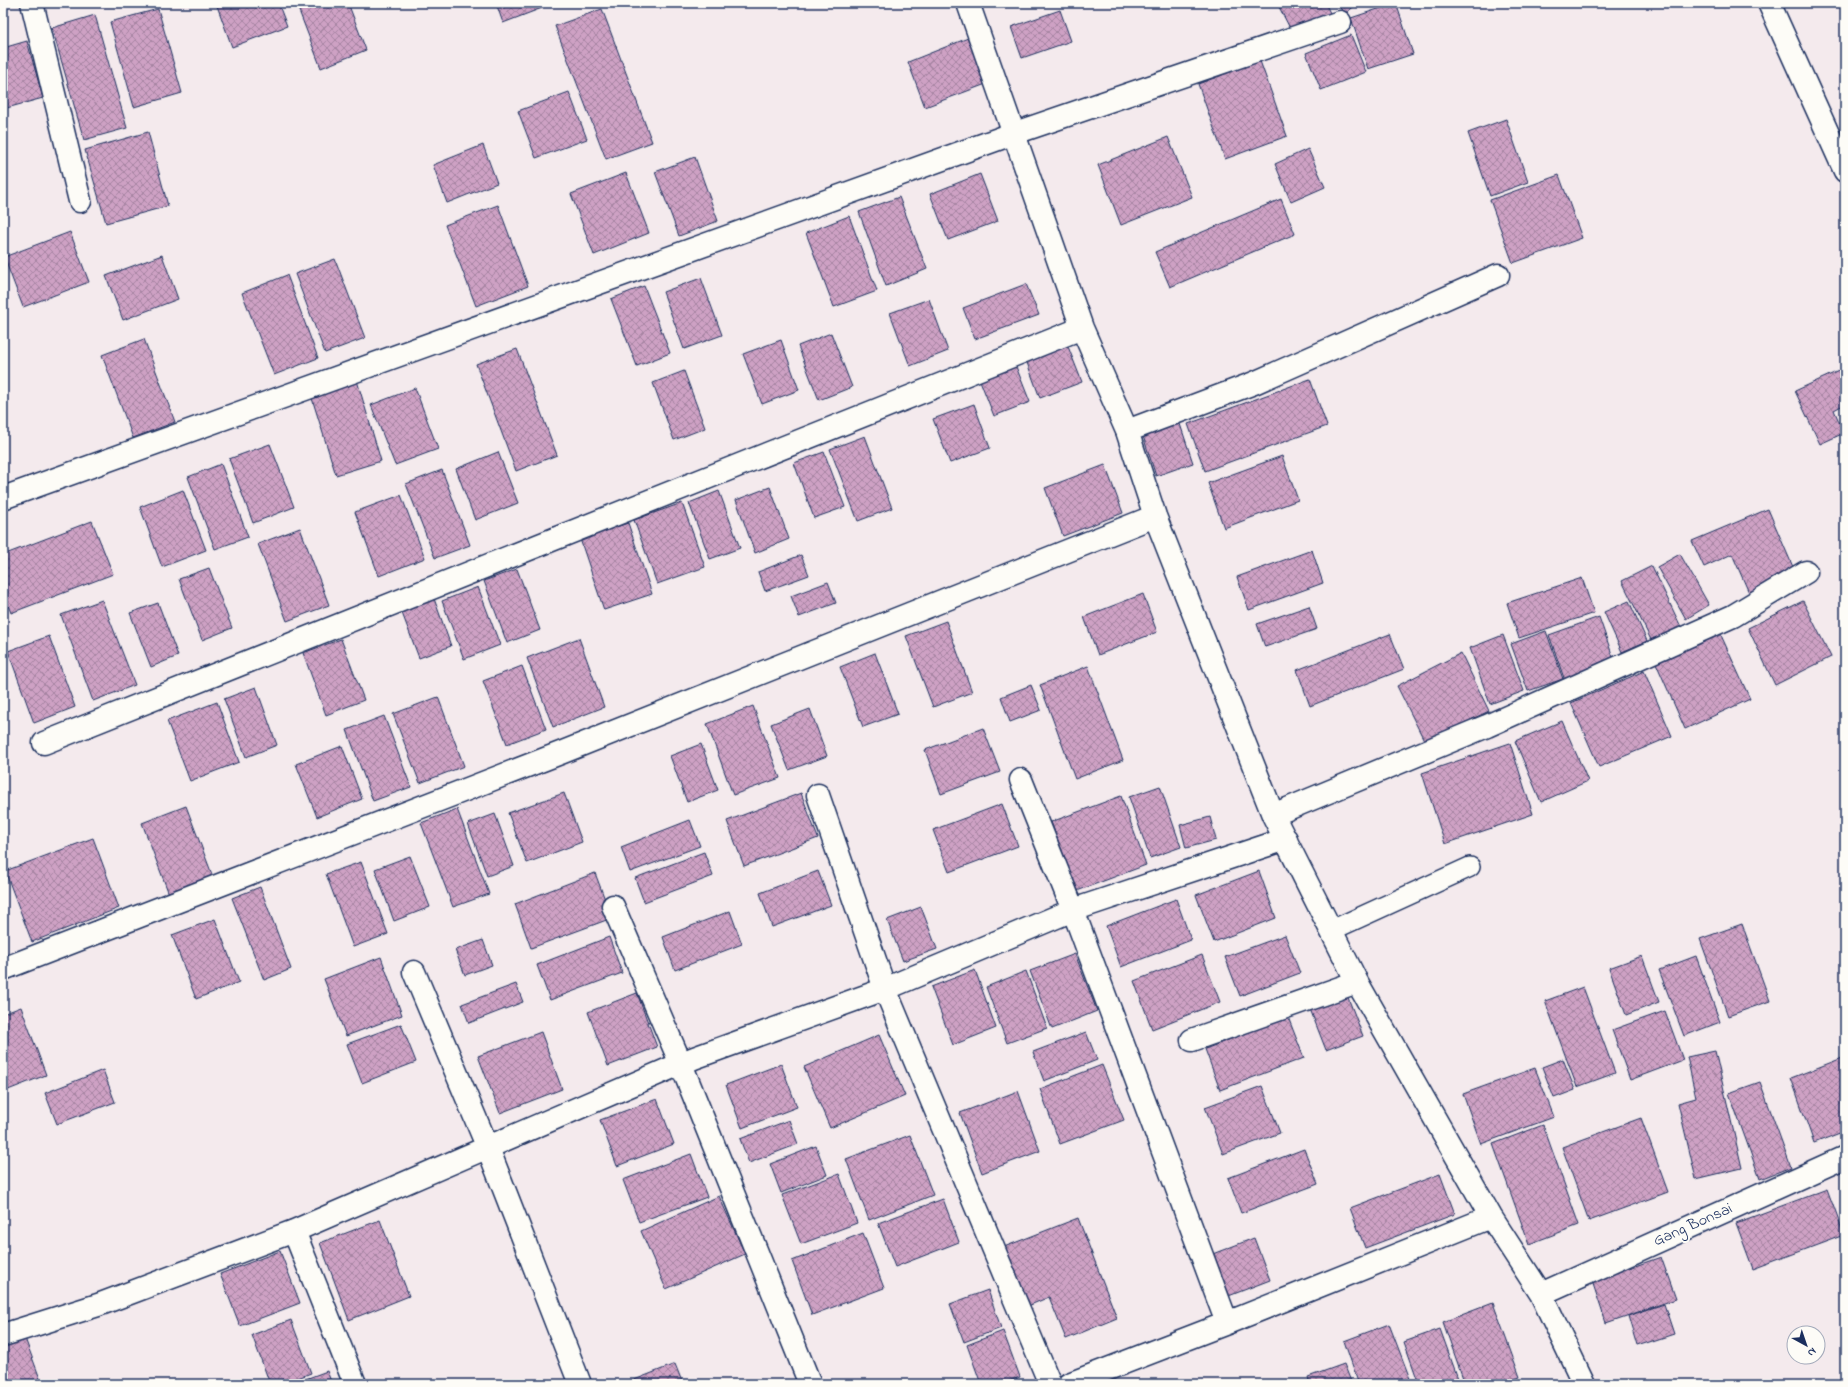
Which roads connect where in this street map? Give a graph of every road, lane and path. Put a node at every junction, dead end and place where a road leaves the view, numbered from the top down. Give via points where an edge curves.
1 (32, 3) edge
2 (968, 3) edge
3 (1769, 3) edge
4 (1340, 22) dead end
5 (1015, 133) junction
6 (1845, 172) edge
7 (80, 201) dead end
8 (1498, 275) dead end
9 (1082, 328) junction
10 (1127, 431) junction
11 (3, 498) edge
12 (1156, 516) junction
13 (1806, 572) dead end
14 (44, 743) dead end
15 (1021, 780) dead end
16 (818, 795) dead end
17 (1273, 815) junction
18 (1286, 839) junction
19 (1470, 867) dead end
20 (613, 906) dead end
21 (1073, 910) junction
22 (1332, 930) junction
23 (3, 969) edge
24 (414, 972) dead end
25 (1357, 982) junction
26 (885, 989) junction
27 (1192, 1040) dead end
28 (682, 1064) junction
29 (488, 1148) junction
30 (1845, 1157) edge
31 (1491, 1217) junction
32 (294, 1231) junction
33 (1541, 1294) junction
34 (1226, 1323) junction
35 (3, 1335) edge
36 (356, 1384) edge
37 (580, 1384) edge
38 (810, 1384) edge
39 (1050, 1384) edge
40 (1069, 1384) edge
41 (1584, 1384) edge

1 - 7 street
2 - 5 street
3 - 6 street
4 - 5 street
5 - 9 street
5 - 11 street
8 - 10 street via 1254,383
9 - 10 street
9 - 14 street
10 - 12 street
12 - 17 street
12 - 23 street via 563,752
13 - 17 street via 1733,616 1487,726
15 - 21 street
16 - 26 street
17 - 18 street
18 - 21 street
18 - 22 street
19 - 22 lane
20 - 28 street
21 - 26 street
21 - 34 street
22 - 25 street
24 - 29 street
25 - 27 street
25 - 31 street
26 - 28 street
26 - 39 street
28 - 29 street
28 - 38 street
29 - 32 street
29 - 37 street
30 - 33 street, Gang Bonsai
31 - 33 street
31 - 34 street
32 - 35 street via 98,1305
32 - 36 street
33 - 41 street
34 - 40 street

